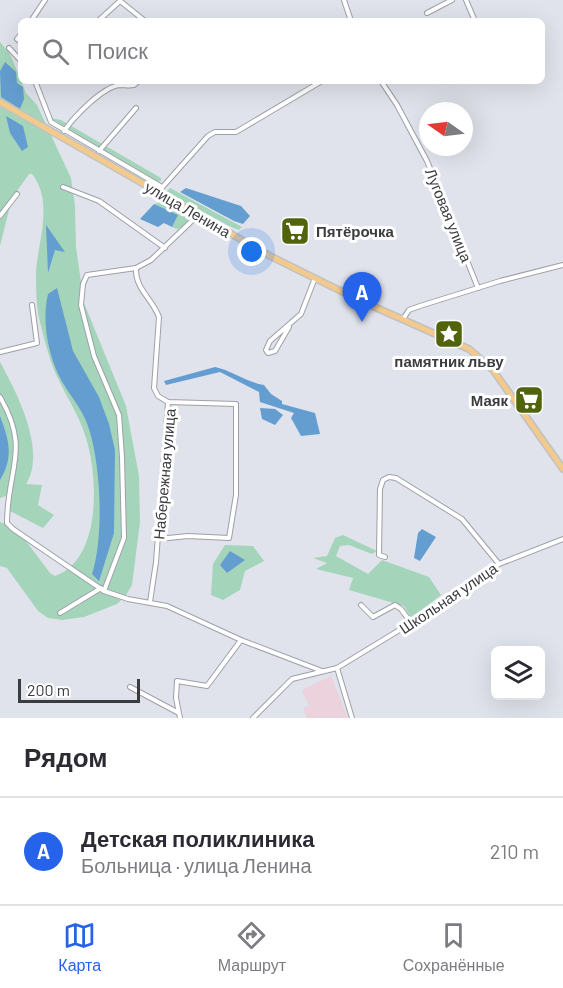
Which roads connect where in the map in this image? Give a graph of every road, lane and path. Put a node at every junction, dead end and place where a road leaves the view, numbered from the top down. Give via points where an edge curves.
1 (45, 0) edge
2 (344, 0) edge
3 (452, 0) edge
4 (466, 0) edge
5 (427, 13) dead end
6 (33, 18) edge
7 (101, 18) edge
8 (141, 18) edge
9 (350, 18) edge
10 (474, 18) edge
11 (9, 48) dead end
12 (18, 58) edge
13 (35, 84) edge
14 (135, 84) edge
15 (317, 84) edge
16 (383, 84) edge
17 (0, 102) edge
18 (136, 108) dead end
19 (64, 131) junction
20 (99, 151) junction
21 (63, 186) dead end
22 (160, 190) junction
23 (16, 194) dead end
24 (199, 215) junction
25 (0, 216) edge
26 (165, 248) junction
27 (563, 265) edge
28 (136, 268) junction
29 (315, 278) junction
30 (478, 288) junction
31 (32, 305) dead end
32 (403, 319) junction
33 (289, 327) junction
34 (0, 352) edge
35 (0, 397) edge
36 (168, 402) junction
37 (563, 469) edge
38 (158, 539) junction
39 (563, 539) edge
40 (385, 557) dead end
41 (499, 564) junction
42 (103, 590) junction
43 (150, 602) junction
44 (361, 605) dead end
45 (60, 613) dead end
46 (411, 623) junction
47 (241, 640) junction
48 (337, 668) junction
49 (322, 671) junction
50 (130, 687) dead end
51 (177, 712) junction
52 (180, 718) edge
53 (253, 718) edge
54 (352, 718) edge

1 - 6 street
2 - 9 street
3 - 5 street
4 - 10 street
7 - 8 street via 120,1
11 - 12 street
13 - 19 street via 48,119
14 - 19 street via 109,90
15 - 22 street via 236,132 208,136
16 - 30 street, Луговая улица via 427,161
17 - 22 main road, улица Ленина
18 - 20 street
19 - 20 street
20 - 22 street
21 - 26 street via 99,201
22 - 24 main road, улица Ленина
23 - 25 street
24 - 26 street
24 - 29 main road, улица Ленина
26 - 28 street
27 - 30 street
28 - 36 street via 138,286 159,317 154,388
28 - 42 street via 87,275 83,284 81,305 88,336 119,415 124,538
29 - 32 main road, улица Ленина
29 - 33 street via 301,314
30 - 32 street via 415,308
31 - 34 street via 37,343
32 - 37 main road, улица Ленина via 458,342 479,356 514,396
33 - 33 street via 270,341 268,353 275,351
35 - 42 street via 17,435 7,523
36 - 38 street, Набережная улица
36 - 38 street, Набережная улица via 236,404 236,495 229,537
38 - 43 street, Набережная улица
39 - 41 street, Школьная улица
40 - 41 street via 379,555 380,489 389,477 462,519
41 - 46 street, Школьная улица
42 - 43 street
42 - 45 street
43 - 47 street
44 - 46 street via 373,617 395,605
46 - 48 street, Школьная улица
47 - 49 street
47 - 51 street via 207,686 177,681
48 - 49 street, Школьная улица
48 - 54 street
49 - 53 street, Школьная улица via 292,679
50 - 51 street
51 - 52 street

